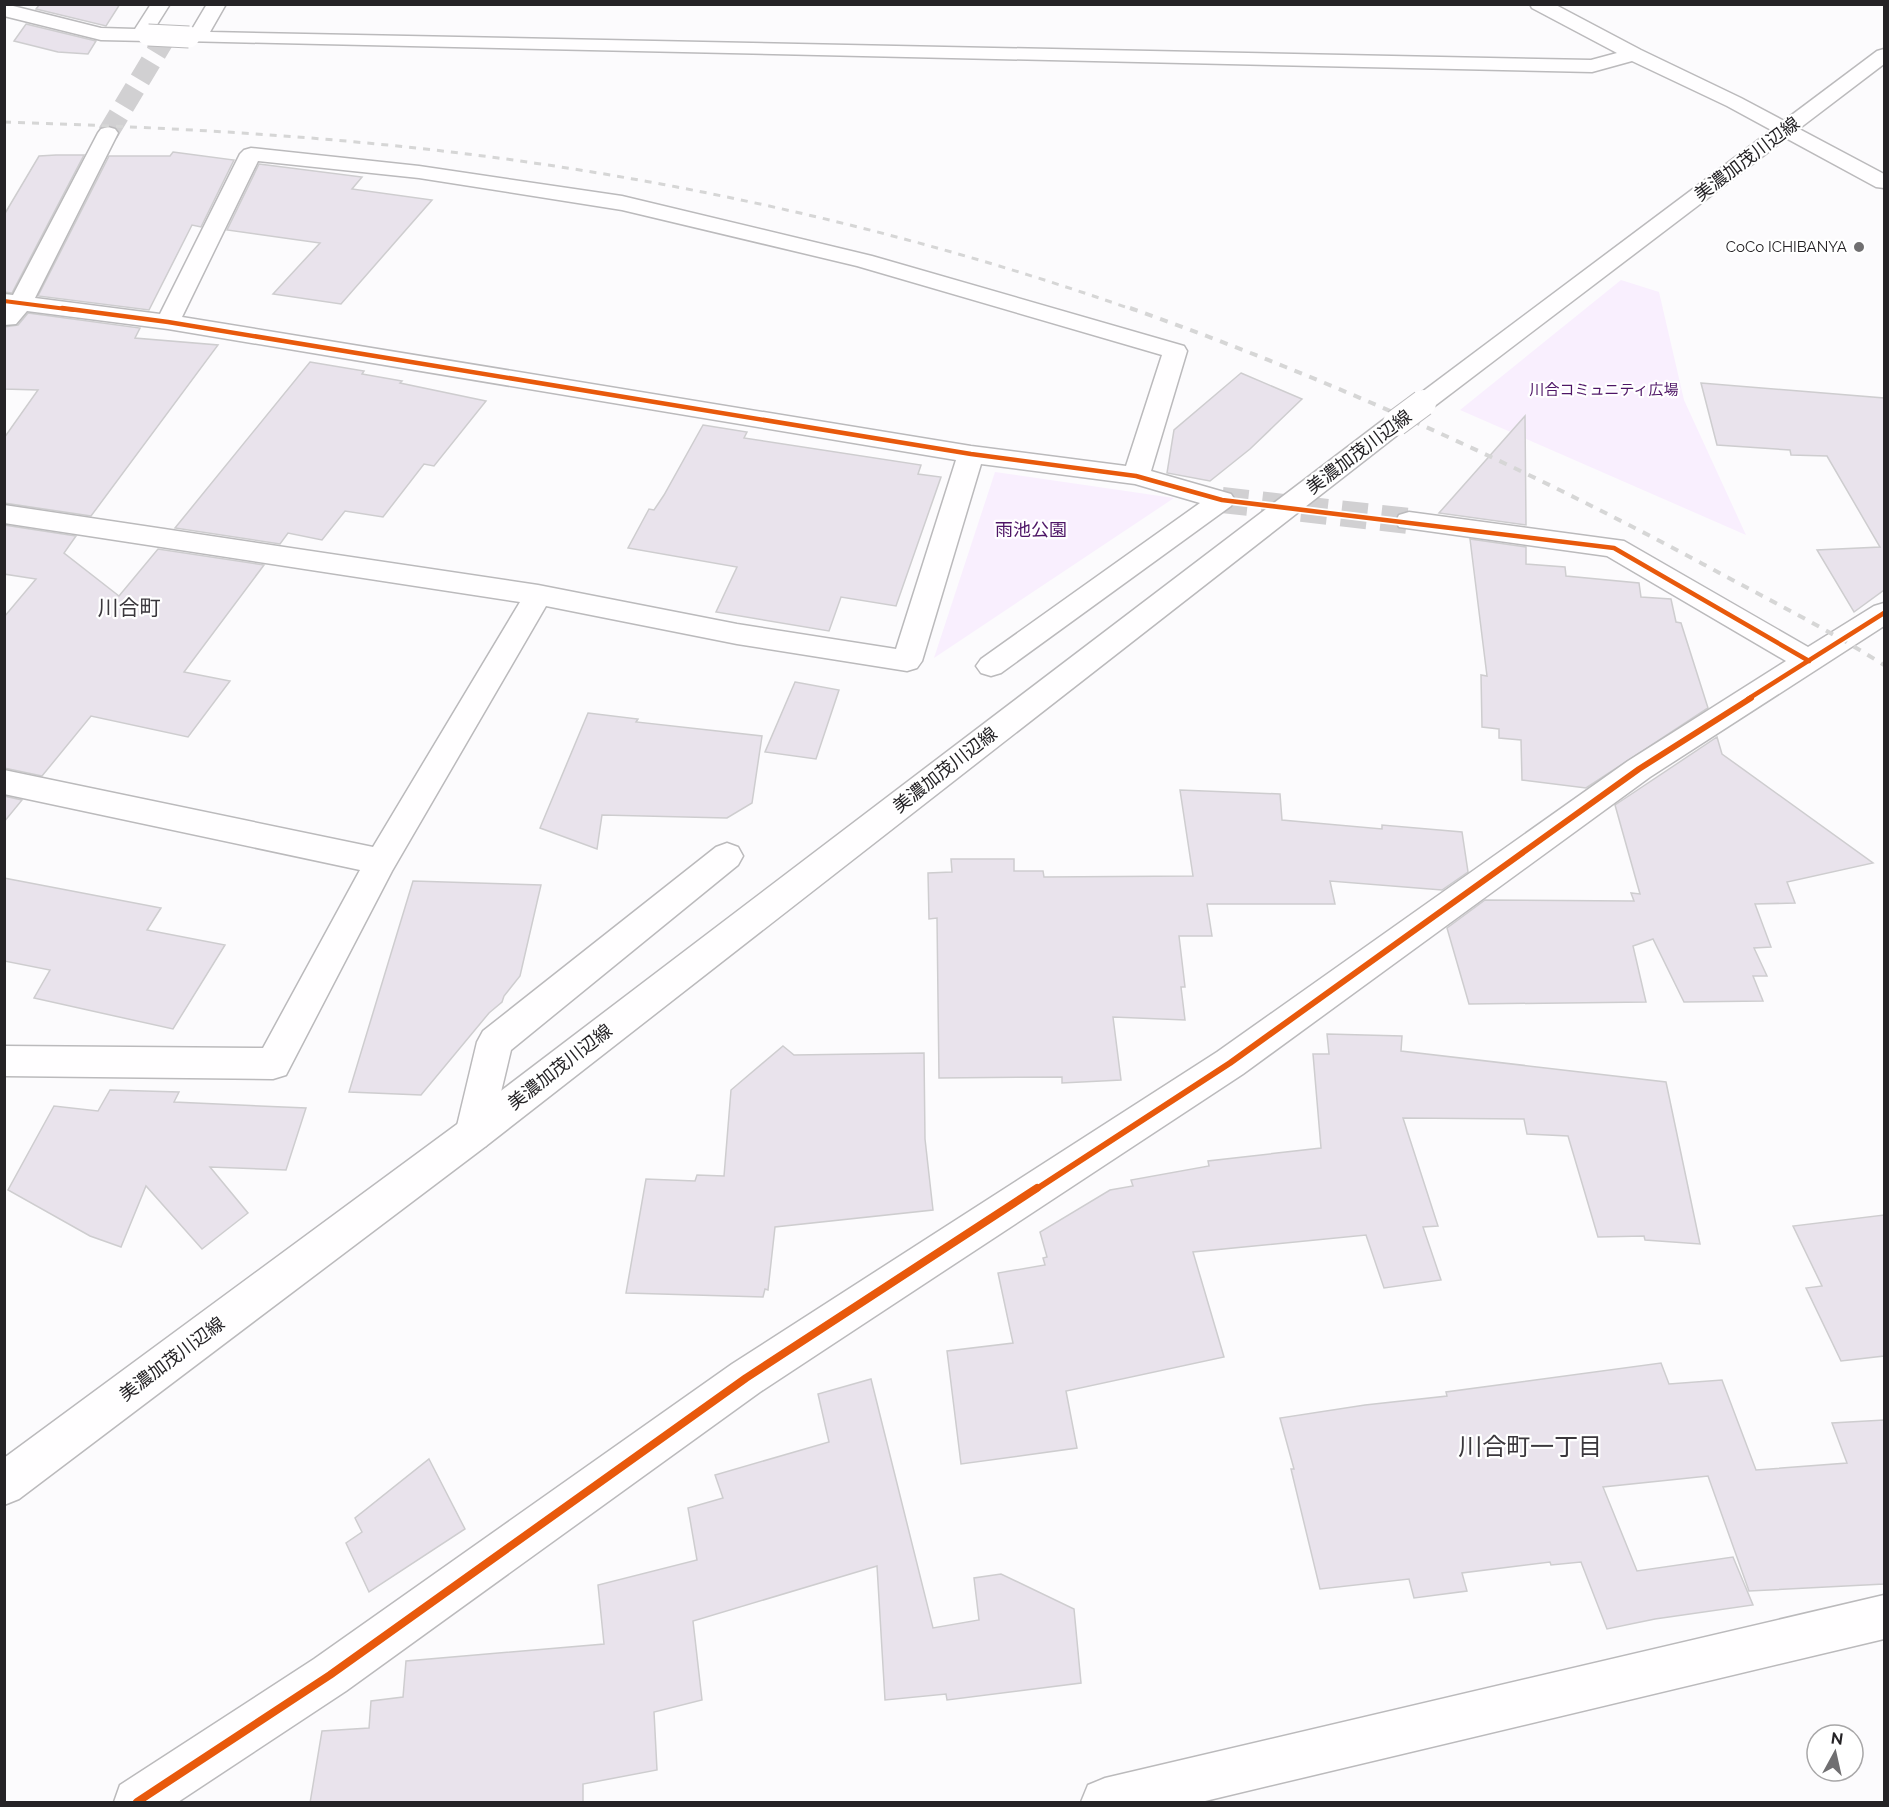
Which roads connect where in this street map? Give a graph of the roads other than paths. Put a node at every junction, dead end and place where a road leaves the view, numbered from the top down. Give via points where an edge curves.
1 (161, 4) edge
2 (217, 4) edge
3 (1539, 4) edge
4 (4, 10) edge
5 (145, 35) junction
6 (193, 37) junction
7 (1634, 54) junction
8 (1884, 55) edge
9 (1786, 130) junction
10 (108, 133) tunnel mouth
11 (1884, 182) edge
12 (12, 303) edge
13 (168, 322) junction
14 (4, 324) edge
15 (971, 454) junction
16 (1136, 476) junction
17 (4, 514) edge
18 (1409, 521) tunnel mouth
19 (538, 595) junction
20 (1884, 614) edge
21 (1809, 661) junction
22 (991, 666) dead end
23 (4, 782) edge
24 (727, 856) dead end
25 (381, 862) junction
26 (4, 1060) edge
27 (473, 1134) junction
28 (4, 1484) edge
29 (1884, 1617) edge
30 (1201, 1792) edge
31 (137, 1803) edge
32 (1105, 1803) edge

1 - 5 street
2 - 6 street
3 - 7 street
4 - 5 street via 101,34
5 - 6 street, bridge
6 - 7 street via 1593,66
7 - 9 street
8 - 9 street, 美濃加茂川辺線
9 - 11 street
9 - 27 street, 美濃加茂川辺線, bridge via 1396,423
10 - 12 street
12 - 13 street
12 - 14 street
13 - 15 street
13 - 16 street via 251,154 419,172 588,198 864,261 1175,351
15 - 16 street
15 - 19 street via 907,661 737,634
16 - 22 street via 1222,500
17 - 19 street
18 - 21 street via 1614,548
19 - 25 street
20 - 21 street
21 - 31 street via 1639,769 1230,1063 746,1378 330,1675
23 - 25 street
24 - 27 street via 495,1042
25 - 26 street via 273,1064
27 - 28 street, 美濃加茂川辺線
29 - 30 street
30 - 32 street

